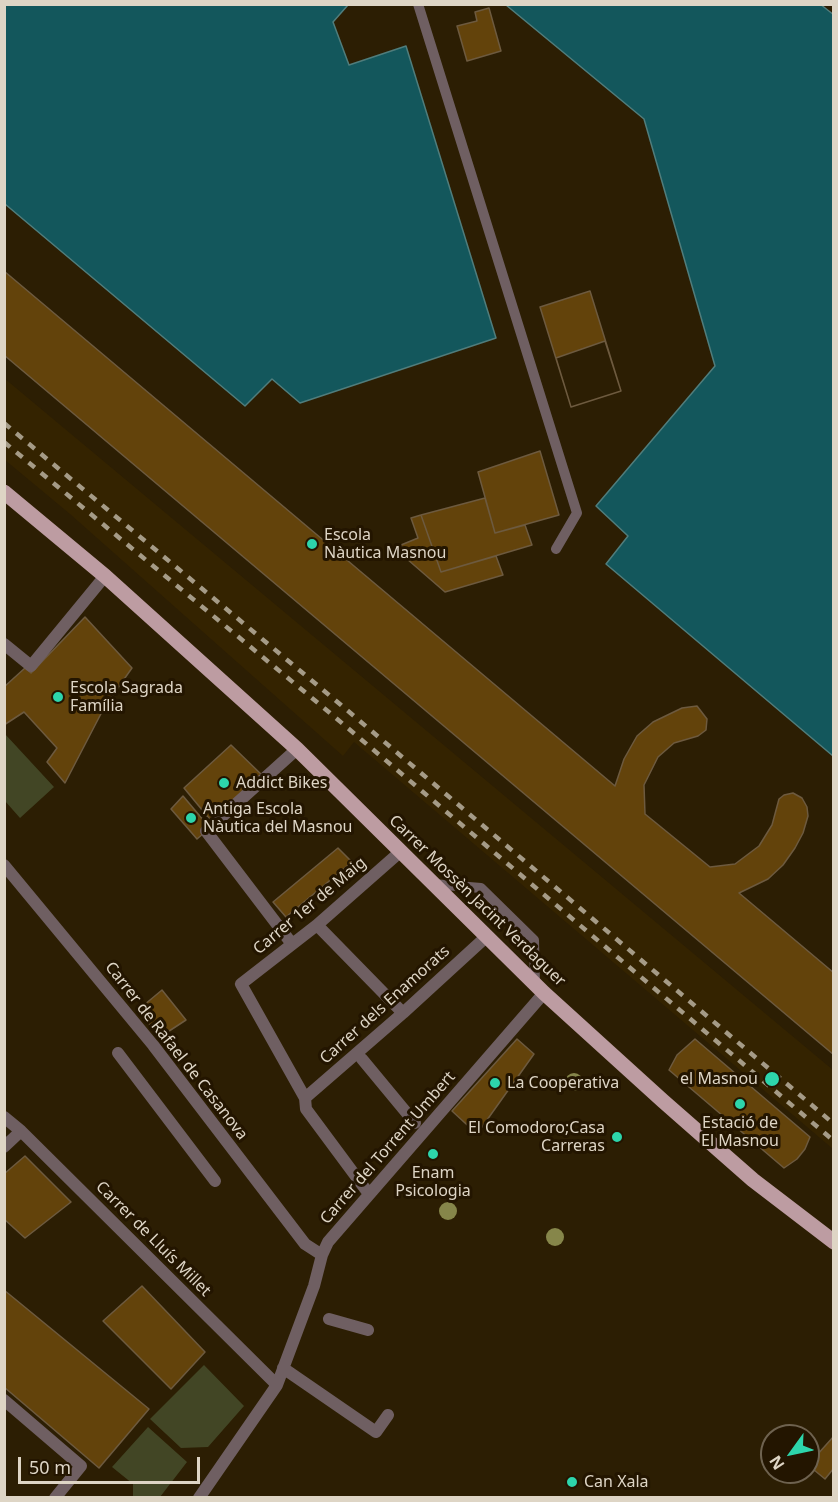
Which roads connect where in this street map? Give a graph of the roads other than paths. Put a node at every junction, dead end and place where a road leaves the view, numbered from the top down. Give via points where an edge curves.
1 (418, 4) edge
2 (4, 492) edge
3 (556, 549) dead end
4 (105, 576) junction
5 (4, 644) edge
6 (297, 749) junction
7 (400, 852) junction
8 (4, 865) edge
9 (433, 884) junction
10 (317, 925) junction
11 (486, 936) junction
12 (292, 944) junction
13 (540, 989) junction
14 (403, 1013) junction
15 (118, 1053) dead end
16 (362, 1059) dead end
17 (305, 1098) junction
18 (4, 1117) edge
19 (415, 1123) dead end
20 (21, 1131) junction
21 (4, 1147) edge
22 (215, 1180) dead end
23 (369, 1194) junction
24 (834, 1242) edge
25 (322, 1255) junction
26 (329, 1318) dead end
27 (368, 1330) dead end
28 (283, 1368) junction
29 (277, 1385) junction
30 (4, 1400) edge
31 (388, 1415) dead end
32 (55, 1497) edge
33 (199, 1497) edge

1 - 3 lane via 577,513
2 - 4 main road, Carrer Mossèn Jacint Verdaguer
4 - 5 street via 31,666
4 - 6 main road, Carrer Mossèn Jacint Verdaguer
6 - 7 main road, Carrer Mossèn Jacint Verdaguer
6 - 12 street via 206,831
7 - 9 main road, Carrer Mossèn Jacint Verdaguer
7 - 10 street, Carrer 1er de Maig
8 - 25 street, Carrer de Rafael de Casanova via 153,1045 305,1244
9 - 11 main road, Carrer Mossèn Jacint Verdaguer
9 - 13 lane via 481,888 526,932 534,940
10 - 12 street, Carrer 1er de Maig
10 - 14 street
11 - 13 main road, Carrer Mossèn Jacint Verdaguer
11 - 14 street, Carrer dels Enamorats
12 - 17 street, Carrer 1er de Maig via 241,984
13 - 23 street, Carrer del Torrent Umbert
13 - 24 main road, Carrer Mossèn Jacint Verdaguer via 753,1180
14 - 17 street, Carrer dels Enamorats
15 - 22 street
16 - 19 street
17 - 23 street via 306,1109
18 - 20 street, Carrer de Lluís Millet
20 - 21 street
20 - 29 street, Carrer de Lluís Millet
23 - 25 street, Carrer del Torrent Umbert via 328,1242
25 - 28 street, Carrer del Torrent Umbert
26 - 27 street
28 - 29 street, Carrer del Torrent Umbert
28 - 31 street via 376,1432
29 - 33 street, Carrer del Torrent Umbert
30 - 32 street via 81,1466

